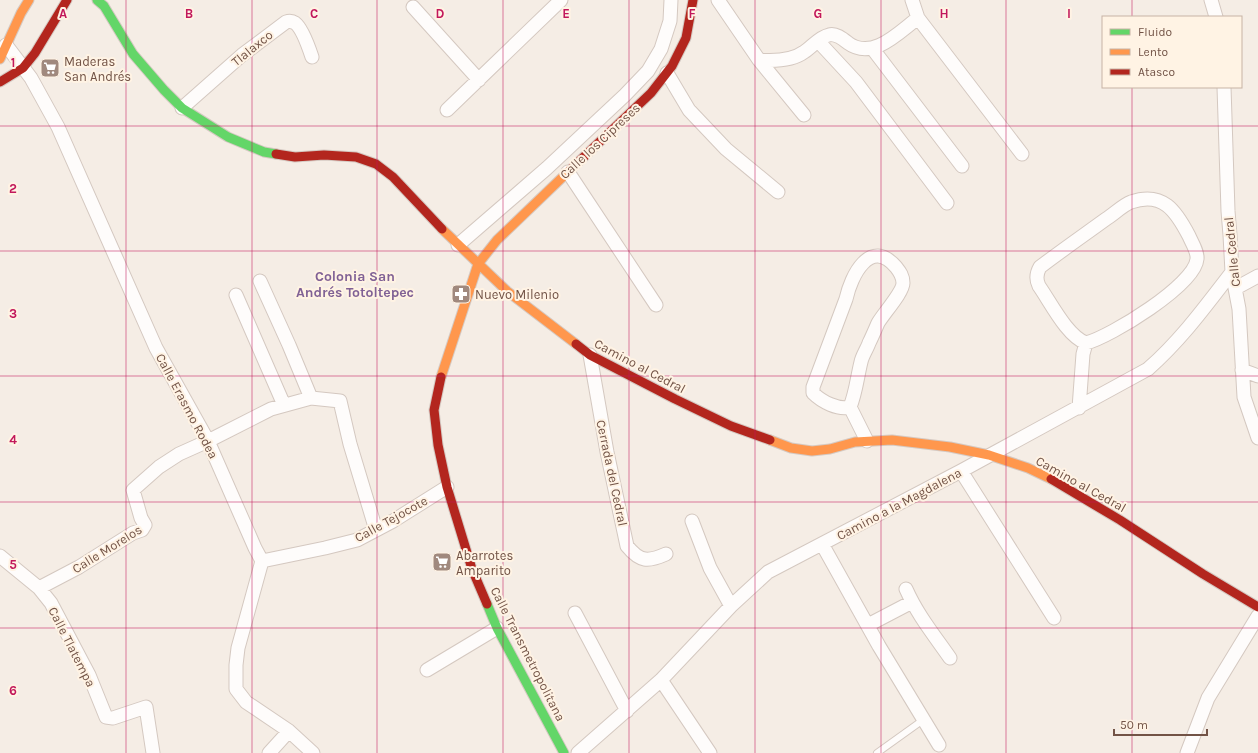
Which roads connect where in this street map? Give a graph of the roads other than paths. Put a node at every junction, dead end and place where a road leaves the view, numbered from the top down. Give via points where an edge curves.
1 (29, 0) edge
2 (67, 0) edge
3 (561, 0) edge
4 (672, 0) edge
5 (692, 0) edge
6 (718, 0) edge
7 (912, 0) edge
8 (1212, 0) edge
9 (105, 2) edge
10 (413, 7) dead end
11 (1216, 16) edge
12 (918, 18) junction
13 (818, 41) junction
14 (6, 45) junction
15 (872, 48) junction
16 (312, 57) dead end
17 (0, 59) edge
18 (759, 60) junction
19 (23, 68) junction
20 (667, 73) junction
21 (479, 80) junction
22 (0, 82) edge
23 (1224, 88) edge
24 (182, 108) junction
25 (447, 110) dead end
26 (804, 115) dead end
27 (1022, 154) dead end
28 (962, 166) dead end
29 (568, 172) junction
30 (778, 192) dead end
31 (947, 203) dead end
32 (458, 244) junction
33 (478, 264) junction
34 (1232, 272) junction
35 (1258, 276) edge
36 (260, 281) dead end
37 (1236, 288) junction
38 (236, 295) dead end
39 (656, 305) dead end
40 (1086, 343) junction
41 (590, 355) junction
42 (1242, 370) junction
43 (1258, 376) edge
44 (311, 398) junction
45 (284, 405) junction
46 (850, 407) junction
47 (1079, 408) junction
48 (1258, 438) edge
49 (867, 441) junction
50 (208, 442) junction
51 (989, 456) junction
52 (961, 471) junction
53 (447, 487) junction
54 (692, 520) dead end
55 (376, 530) junction
56 (822, 544) junction
57 (666, 554) dead end
58 (0, 556) edge
59 (262, 561) junction
60 (39, 588) junction
61 (906, 589) dead end
62 (912, 602) junction
63 (731, 606) junction
64 (1258, 607) edge
65 (575, 613) dead end
66 (1258, 616) edge
67 (1054, 618) dead end
68 (868, 625) junction
69 (497, 628) junction
70 (950, 658) dead end
71 (427, 670) dead end
72 (661, 680) junction
73 (626, 711) junction
74 (924, 720) junction
75 (289, 731) junction
76 (939, 745) dead end
77 (153, 753) edge
78 (269, 753) edge
79 (313, 753) edge
80 (564, 753) edge
81 (578, 753) edge
82 (710, 753) edge
83 (877, 753) edge
84 (1187, 753) edge

1 - 14 street
2 - 19 street
3 - 21 street
4 - 32 street, Calle los Cipreses via 670,21 661,49 648,71 547,168
5 - 20 street, Calle los Cipreses via 686,38
6 - 18 street
7 - 12 street
8 - 11 street
9 - 24 street, Camino al Cedral via 133,54
10 - 21 street
12 - 15 street via 887,42
12 - 27 street
13 - 15 street via 830,34 856,48
13 - 18 street via 797,56
13 - 31 street via 856,82
14 - 17 street
14 - 19 street, Calle Erasmo Rodea
15 - 28 street
16 - 24 street, Tlalaxco via 296,23 286,22 242,55
18 - 26 street
19 - 22 street
19 - 50 street, Calle Erasmo Rodea via 32,78 58,127 156,348
20 - 29 street, Calle los Cipreses via 651,93
20 - 30 street via 688,110 726,149
21 - 25 street
23 - 34 street, Calle Cedral
24 - 32 street, Camino al Cedral via 228,137 264,152 295,157 356,157 376,164 393,177
29 - 33 street, Calle los Cipreses via 497,240
29 - 39 street
32 - 33 street, Camino al Cedral
33 - 41 street, Camino al Cedral via 507,291
33 - 53 street, Calle Transmetropolitana via 442,372 434,410
34 - 37 street, Calle Cedral
34 - 47 street, Camino a la Magdalena via 1180,339 1148,369
35 - 37 street
36 - 44 street
37 - 42 street, Calle Cedral
38 - 45 street
40 - 40 street via 1104,336 1141,314 1189,276 1197,259 1195,248 1178,216 1168,205 1151,199 1130,202 1040,267 1037,272 1039,286 1070,332
40 - 47 street
41 - 49 street, Camino al Cedral via 731,426 791,448 812,451
41 - 57 street, Cerrada del Cedral via 627,546 635,555 644,559 653,560
42 - 43 street
42 - 48 street, Calle Cedral via 1244,397
44 - 45 street
44 - 55 street via 340,401
45 - 50 street via 271,409
46 - 46 street via 861,361 877,325 902,291 904,284 899,271 884,257 868,258 854,275 813,387 813,393 819,399 844,408
46 - 49 street
47 - 51 street, Camino a la Magdalena
49 - 51 street, Camino al Cedral via 892,440 950,446
50 - 59 street, Calle Erasmo Rodea
50 - 60 street, Calle Morelos via 179,454 135,487 132,493 145,525 142,530
51 - 52 street, Camino a la Magdalena
51 - 64 street, Camino al Cedral via 1028,468 1056,482
52 - 56 street, Camino a la Magdalena
52 - 67 street
53 - 55 street, Calle Tejocote
53 - 69 street, Calle Transmetropolitana via 472,569
54 - 63 street via 710,568
55 - 59 street, Calle Tejocote via 357,540
56 - 63 street, Camino a la Magdalena via 768,572
56 - 68 street
58 - 60 street, Calle Tlatempa
59 - 75 street via 238,648 236,689 246,702
60 - 77 street, Calle Tlatempa via 58,615 90,675 106,717 113,718 146,707
61 - 62 street
62 - 68 street
62 - 70 street
63 - 72 street, Camino a la Magdalena
65 - 73 street
66 - 84 street via 1208,698
68 - 74 street
69 - 71 street
69 - 80 street, Calle Transmetropolitana
72 - 73 street, Camino a la Magdalena
72 - 82 street
73 - 81 street, Camino a la Magdalena
74 - 76 street
74 - 83 lane
75 - 78 street
75 - 79 street

